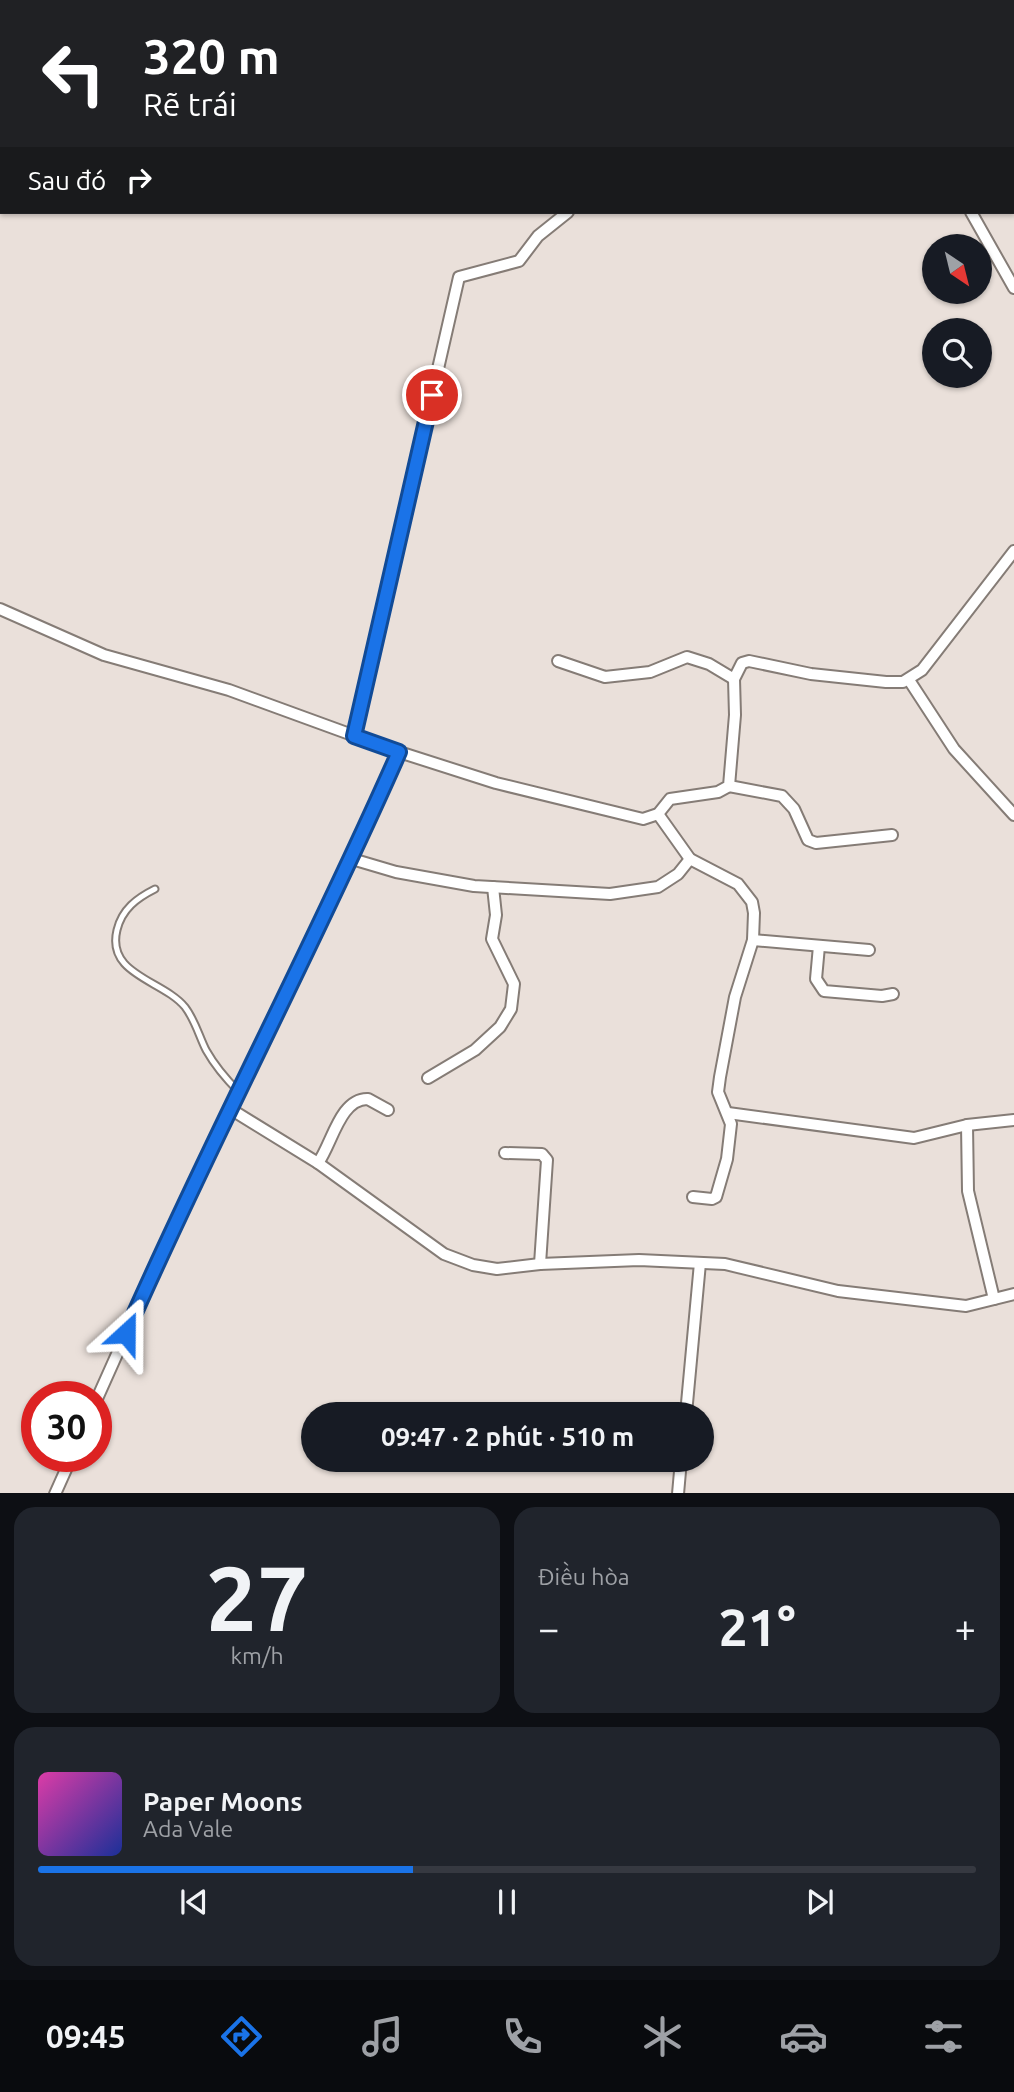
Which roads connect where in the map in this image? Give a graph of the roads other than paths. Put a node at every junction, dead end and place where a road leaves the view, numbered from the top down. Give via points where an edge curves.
1 (566, 214) edge
2 (972, 214) edge
3 (1014, 288) edge
4 (1014, 551) edge
5 (0, 609) edge
6 (558, 661) dead end
7 (734, 679) junction
8 (909, 680) junction
9 (354, 736) junction
10 (399, 752) junction
11 (729, 786) junction
12 (657, 814) junction
13 (1014, 815) edge
14 (892, 835) dead end
15 (352, 859) junction
16 (690, 859) junction
17 (493, 887) junction
18 (155, 889) dead end
19 (753, 940) junction
20 (819, 946) junction
21 (869, 950) dead end
22 (893, 993) dead end
23 (428, 1078) dead end
24 (240, 1093) junction
25 (232, 1110) junction
26 (388, 1110) dead end
27 (728, 1113) junction
28 (1014, 1120) edge
29 (967, 1125) junction
30 (505, 1153) dead end
31 (318, 1163) junction
32 (693, 1197) dead end
33 (701, 1263) junction
34 (540, 1264) junction
35 (1014, 1294) edge
36 (994, 1299) junction
37 (105, 1381) edge
38 (687, 1402) edge
39 (65, 1472) edge
40 (680, 1472) edge
41 (55, 1493) edge
42 (678, 1493) edge

1 - 9 street via 538,236 519,261 459,276
2 - 3 street
4 - 8 street via 922,670
5 - 9 street via 104,655 229,690
6 - 7 street via 605,677 650,672 687,657
7 - 8 street via 737,669 749,661 856,680
7 - 11 street
8 - 13 street via 954,749
9 - 10 street
10 - 12 street via 623,816
10 - 15 street
11 - 12 street via 670,799
11 - 14 street via 782,796 794,809 808,840 816,843
12 - 16 street
15 - 17 street via 396,872
15 - 24 street
16 - 17 street via 669,881 633,892
16 - 19 street via 731,878 747,892 754,913
17 - 23 street via 496,915 492,939 514,984 511,1009 475,1051
18 - 24 lane via 140,896 123,914 114,940 116,952 132,971 181,1002 208,1053
19 - 20 street
19 - 27 street via 735,997 720,1077 718,1091
20 - 21 street
20 - 22 street via 816,979 824,991
24 - 25 street
25 - 31 street
25 - 37 street
26 - 31 street via 368,1099 351,1105
27 - 29 street via 914,1138
27 - 32 street via 731,1137 718,1193 712,1199
28 - 29 street
29 - 36 street via 968,1191
30 - 34 street via 542,1154 547,1160
31 - 34 street via 455,1260 497,1269
33 - 34 street
33 - 36 street via 739,1266 776,1278 892,1299 966,1306
33 - 38 street
35 - 36 street
39 - 41 street
40 - 42 street

